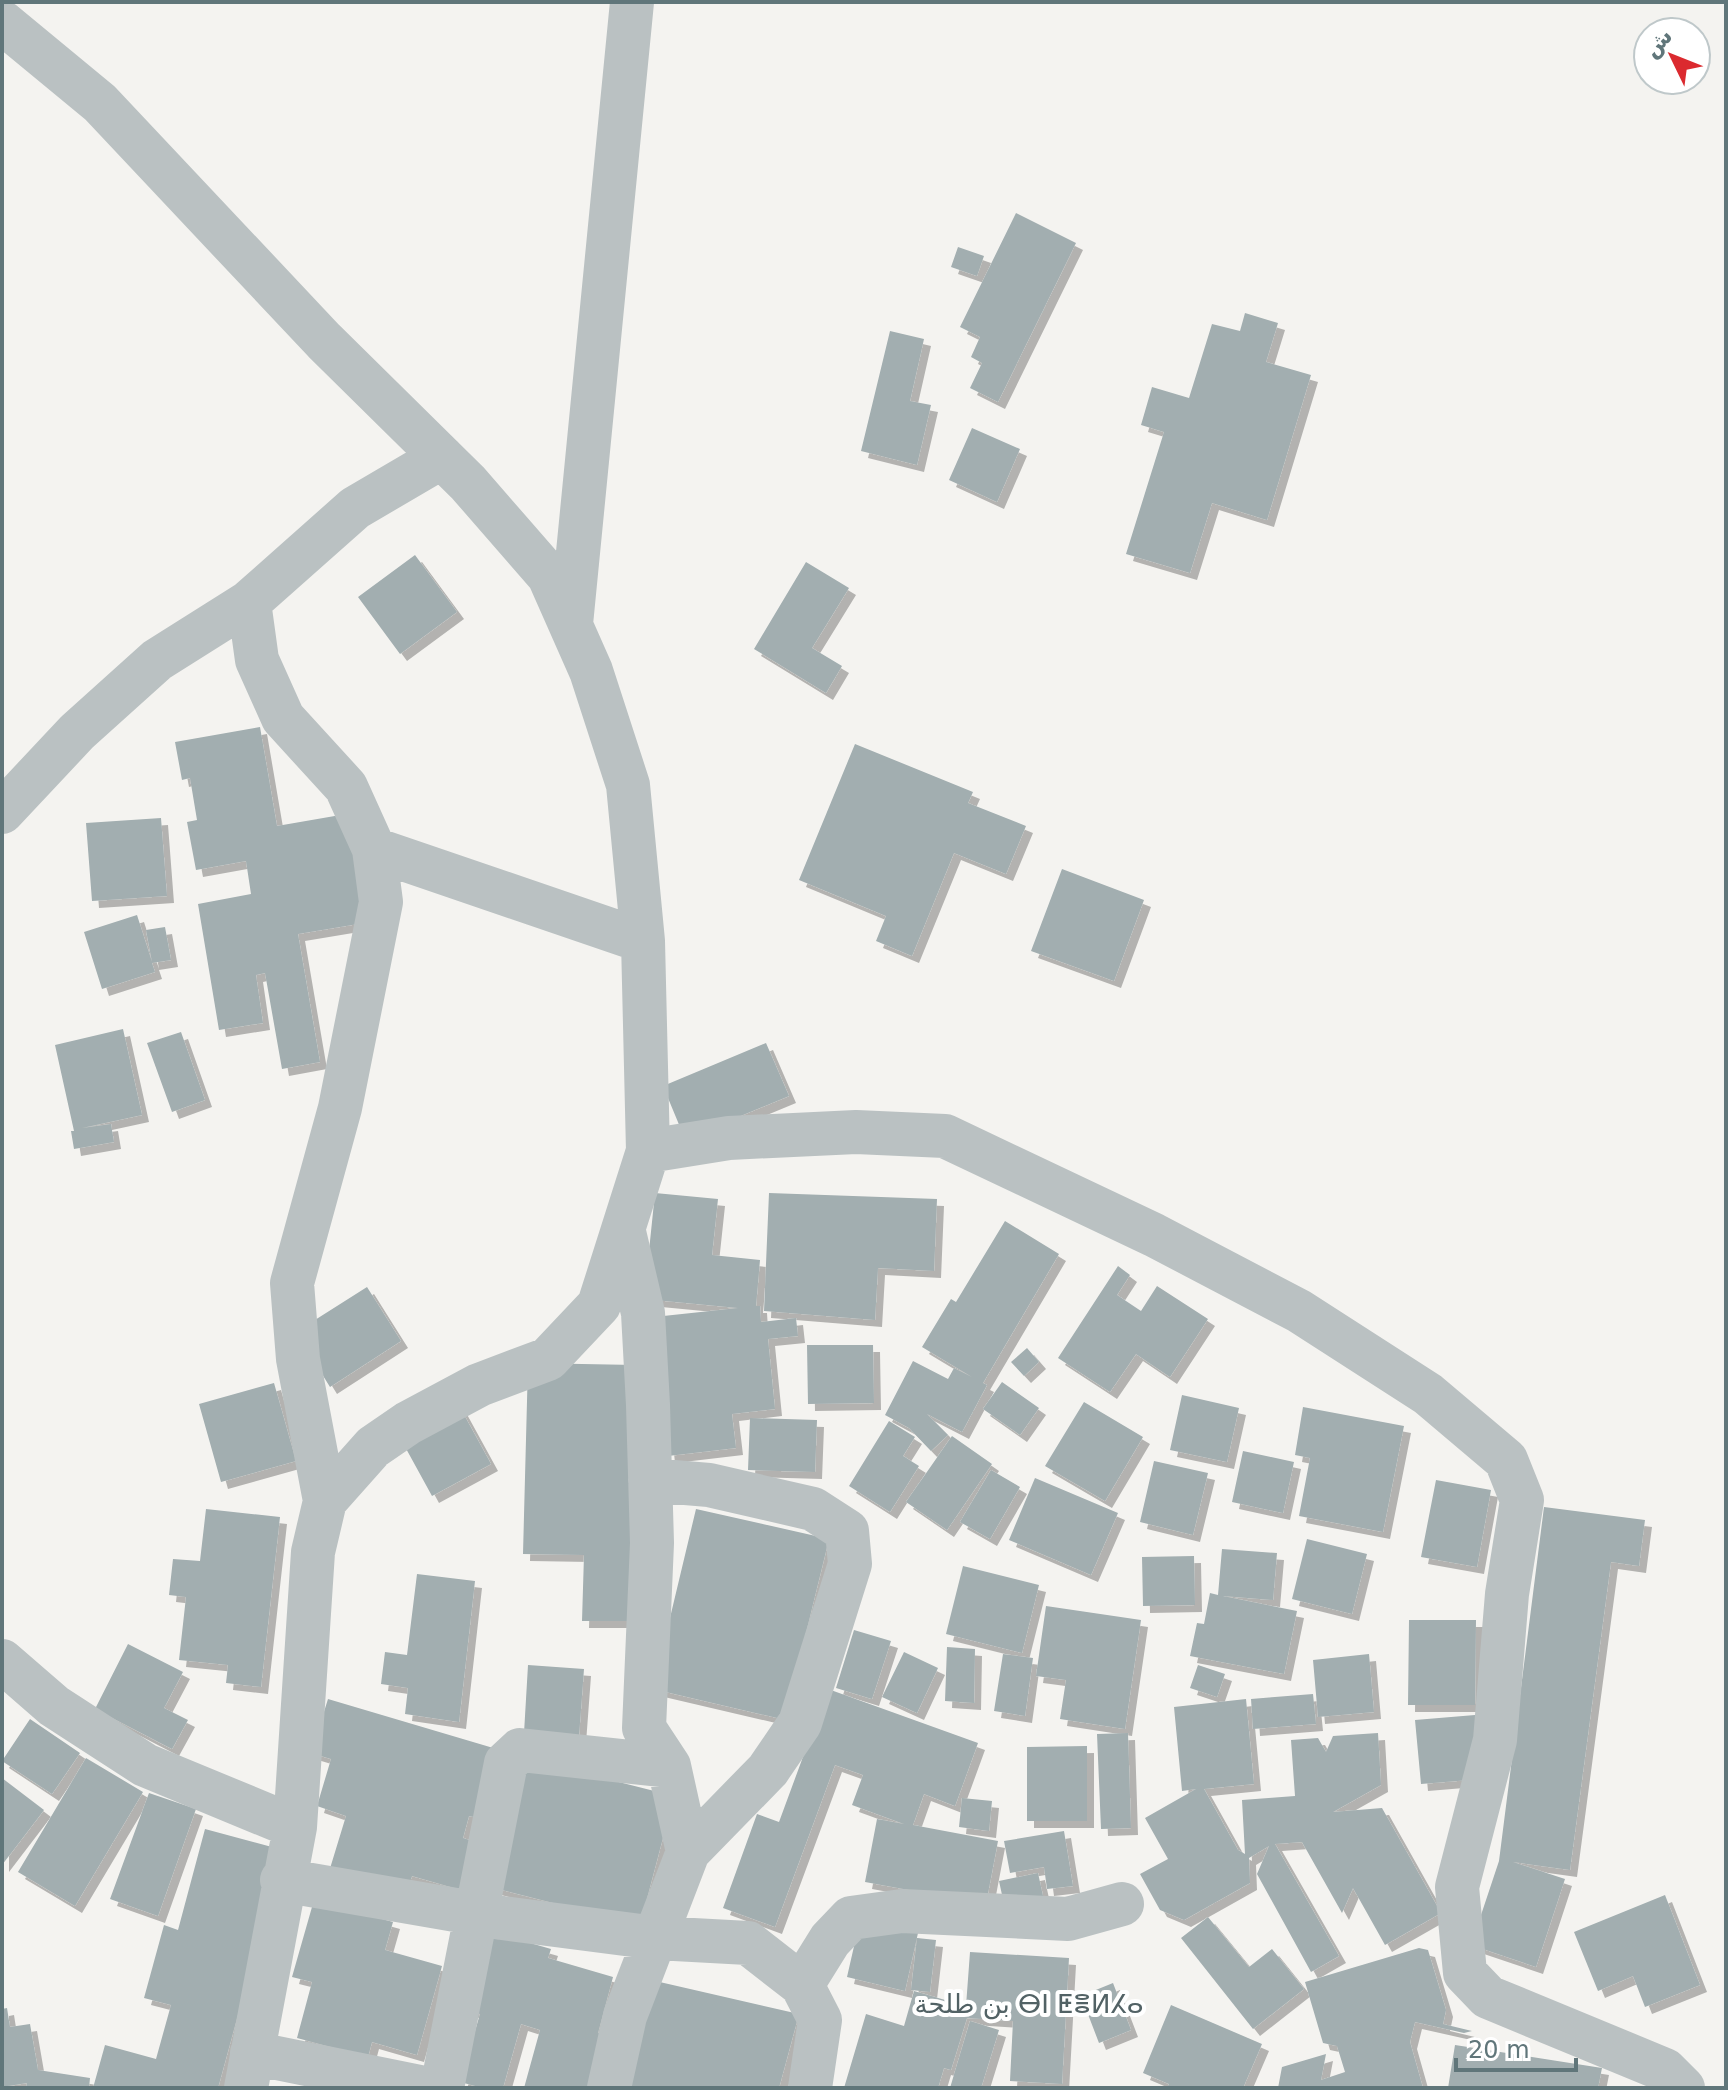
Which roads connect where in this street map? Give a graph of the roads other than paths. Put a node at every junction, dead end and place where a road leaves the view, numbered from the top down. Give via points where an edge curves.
1 (632, 2) edge
2 (2, 22) edge
3 (442, 457) junction
4 (249, 602) junction
5 (571, 626) junction
6 (2, 812) edge
7 (374, 849) junction
8 (643, 941) junction
9 (648, 1151) junction
10 (624, 1232) junction
11 (650, 1480) junction
12 (325, 1501) junction
13 (2, 1661) edge
14 (669, 1766) junction
15 (295, 1827) junction
16 (688, 1852) junction
17 (282, 1880) junction
18 (1122, 1904) dead end
19 (476, 1913) junction
20 (656, 1938) junction
21 (802, 1985) junction
22 (249, 2071) edge
23 (425, 2088) edge
24 (442, 2088) edge
25 (609, 2088) edge
26 (810, 2088) edge
27 (1683, 2088) edge

1 - 5 street
2 - 3 street via 100,103 324,341
3 - 4 street via 355,508
3 - 5 street via 549,576
4 - 6 street via 157,660 77,732
4 - 7 street via 257,660 283,718 346,787
5 - 8 street via 628,785
7 - 8 street
7 - 12 street via 381,902 340,1108 292,1283 298,1359
8 - 9 street
9 - 10 street
9 - 27 street via 729,1138 856,1132 945,1136 1299,1311 1428,1394 1506,1460 1522,1500 1507,1594 1495,1740 1457,1887 1465,1973 1488,1997 1665,2070
10 - 11 street via 643,1313
10 - 12 street via 599,1305 548,1359 479,1385 408,1423 373,1447
11 - 14 street via 644,1728
11 - 16 street via 709,1485 813,1509 847,1531 850,1564 800,1723 768,1770
12 - 15 street via 313,1552
13 - 15 street via 54,1706 145,1765
14 - 16 street
14 - 19 street via 520,1750 506,1763
15 - 17 street
16 - 20 street
17 - 19 street
17 - 22 street
18 - 21 street via 1068,1919 902,1911 851,1918
19 - 20 street
19 - 24 street
20 - 21 street via 748,1943
20 - 25 street via 625,2016
21 - 26 street via 820,2020
22 - 23 street

